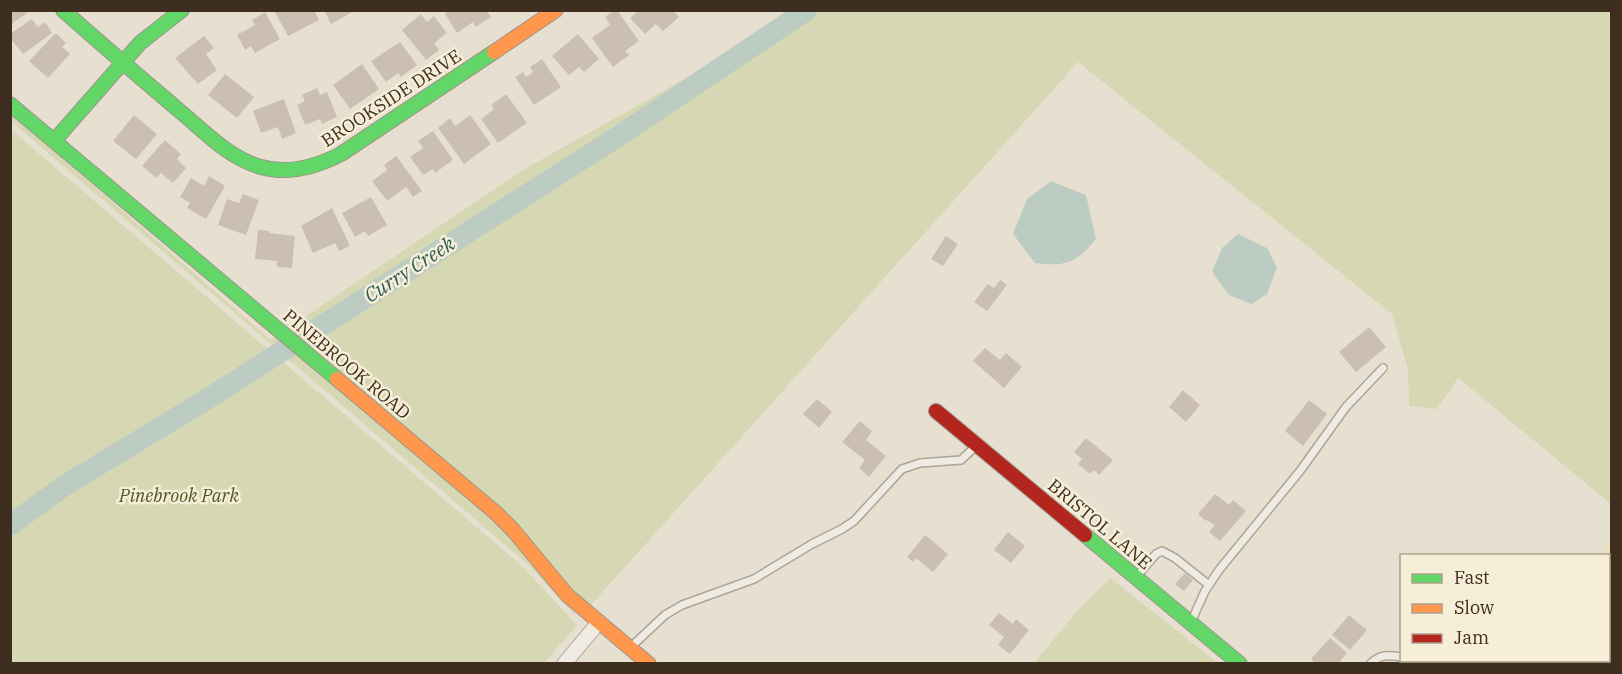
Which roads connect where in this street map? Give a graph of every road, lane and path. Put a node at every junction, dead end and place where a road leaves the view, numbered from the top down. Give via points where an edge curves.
1 (63, 10) edge
2 (182, 10) edge
3 (556, 10) edge
4 (123, 64) junction
5 (10, 104) edge
6 (54, 141) junction
7 (1383, 368) dead end
8 (936, 411) dead end
9 (977, 446) junction
10 (1136, 577) junction
11 (1209, 585) junction
12 (599, 622) junction
13 (1191, 622) junction
14 (630, 648) junction
15 (1400, 657) edge
16 (564, 663) edge
17 (649, 663) edge
18 (1240, 663) edge
19 (1370, 663) edge

1 - 4 street, BROOKSIDE DRIVE
2 - 4 street via 158,27
3 - 4 street, BROOKSIDE DRIVE via 341,154 297,170 275,170 237,157
4 - 6 street
5 - 6 street, PINEBROOK ROAD
6 - 12 street, PINEBROOK ROAD via 505,522 557,584
7 - 11 lane via 1346,407
8 - 9 street, BRISTOL LANE
9 - 10 street, BRISTOL LANE
9 - 14 lane via 961,460 920,463 902,469 842,529 754,579 682,605 665,615
10 - 11 lane via 1162,551
10 - 13 street, BRISTOL LANE
11 - 13 lane
12 - 14 street, PINEBROOK ROAD
12 - 16 street
13 - 18 street, BRISTOL LANE
14 - 17 street, PINEBROOK ROAD
15 - 19 lane via 1377,657

